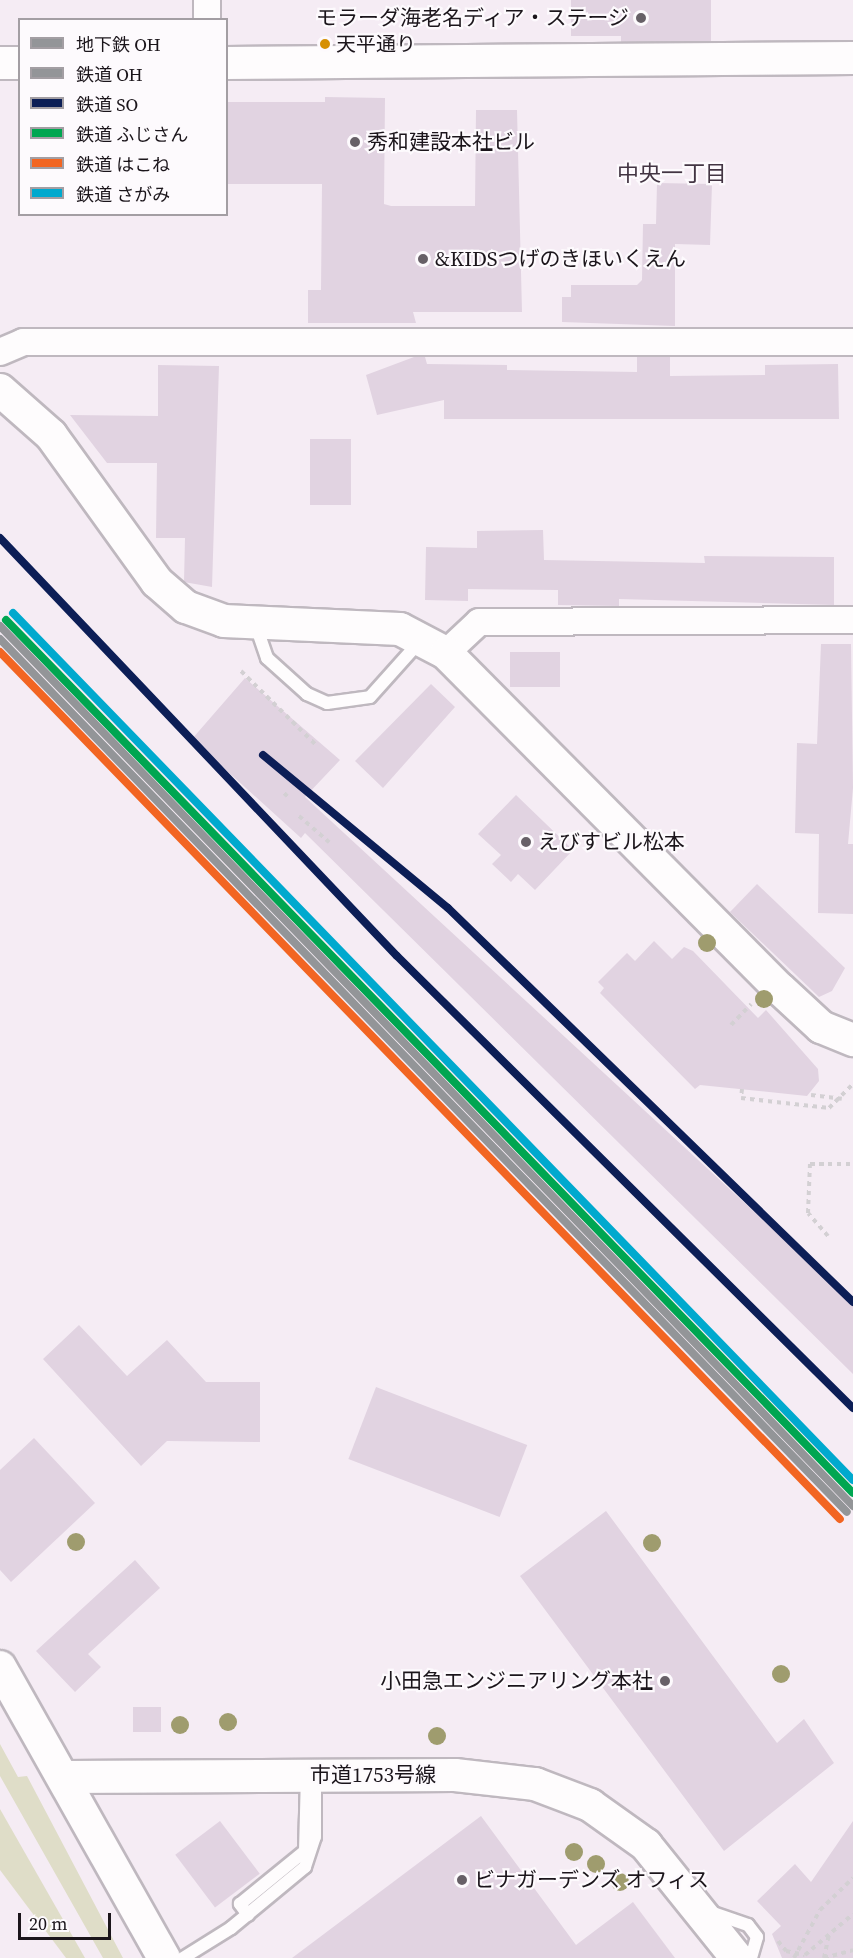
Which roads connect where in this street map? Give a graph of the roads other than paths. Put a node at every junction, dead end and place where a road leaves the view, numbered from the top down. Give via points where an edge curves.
1 (207, 0) edge
2 (207, 18) edge
3 (853, 58) edge
4 (0, 63) edge
5 (18, 63) edge
6 (228, 63) edge
7 (853, 342) edge
8 (0, 352) edge
9 (0, 390) edge
10 (853, 620) edge
11 (255, 622) junction
12 (440, 648) junction
13 (853, 1040) edge
14 (0, 1667) edge
15 (311, 1776) junction
16 (66, 1777) junction
17 (697, 1907) junction
18 (164, 1958) edge
19 (183, 1958) edge
20 (737, 1958) edge
21 (751, 1958) edge

1 - 2 street
3 - 6 street
4 - 5 street
7 - 8 street via 23,342
9 - 11 street via 51,435 114,527 170,596 210,618
10 - 12 street via 479,622
11 - 12 street via 381,626
11 - 12 lane via 267,658 306,694 327,703 370,698 413,649
12 - 13 street via 780,989 821,1027
14 - 16 street
15 - 16 street, 市道1753号線
15 - 17 street, 市道1753号線 via 505,1777 553,1789 590,1805 646,1845
15 - 19 lane via 305,1851 240,1904 248,1915
16 - 18 street
17 - 20 street, 市道1753号線
17 - 21 lane via 748,1925 757,1937

